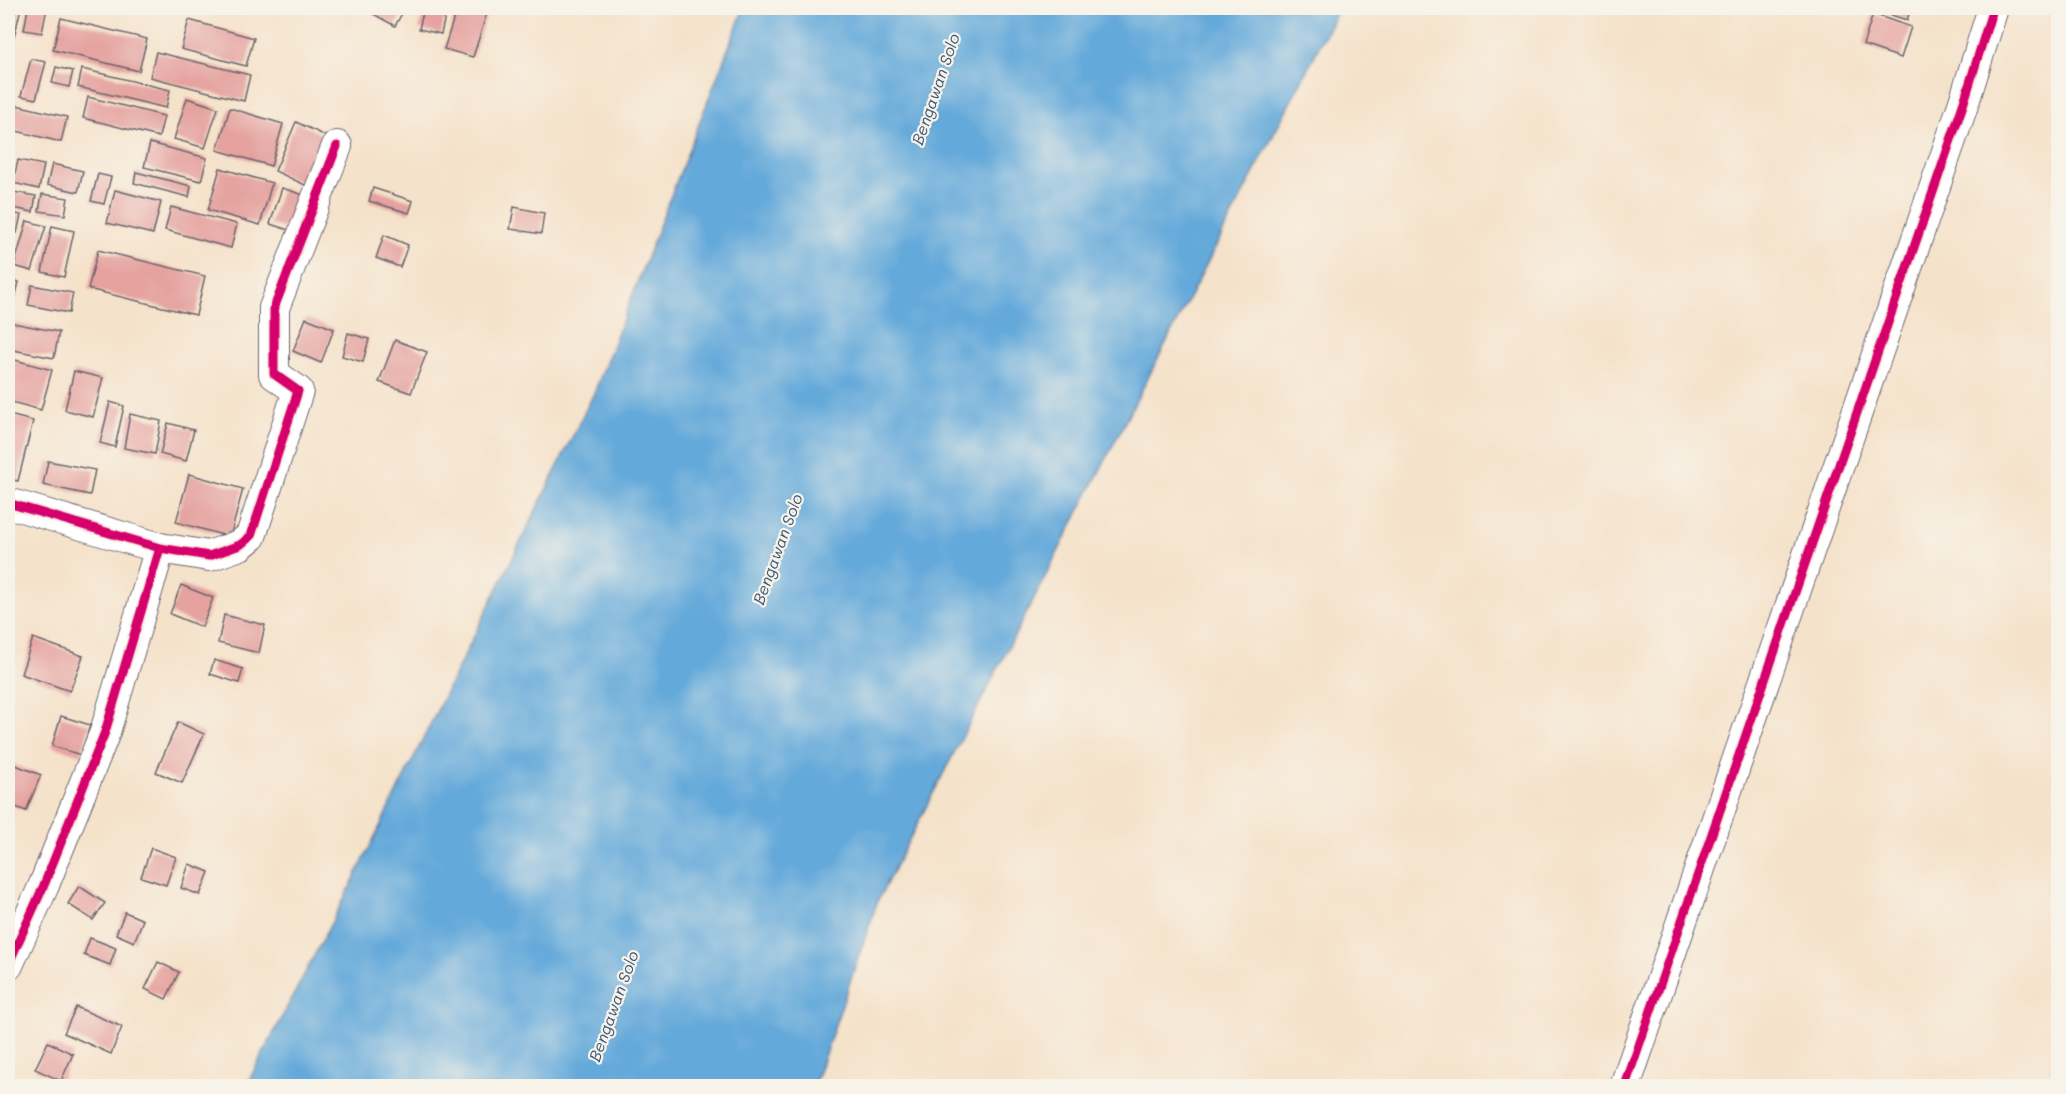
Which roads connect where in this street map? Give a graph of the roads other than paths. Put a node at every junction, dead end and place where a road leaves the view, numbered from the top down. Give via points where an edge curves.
1 (1993, 8) edge
2 (337, 146) dead end
3 (8, 503) edge
4 (160, 548) junction
5 (8, 965) edge
6 (1625, 1086) edge

1 - 6 street
2 - 4 street via 274,308 274,374 298,391 251,536 240,545 209,556
3 - 4 street
4 - 5 street via 105,732

